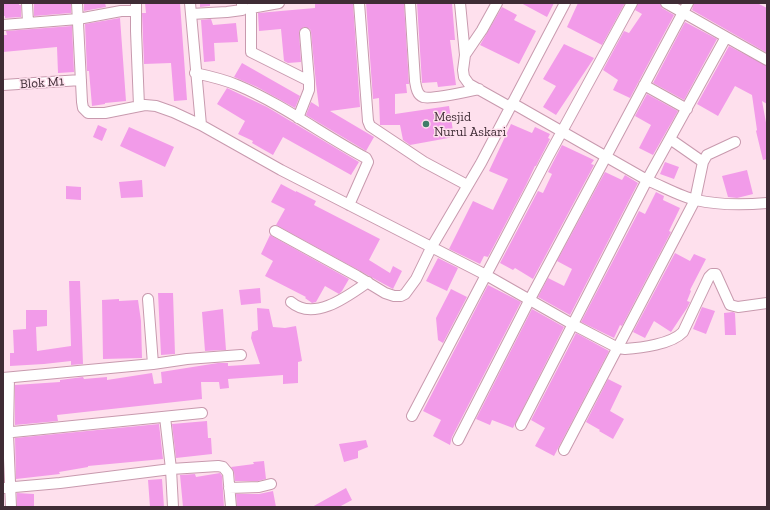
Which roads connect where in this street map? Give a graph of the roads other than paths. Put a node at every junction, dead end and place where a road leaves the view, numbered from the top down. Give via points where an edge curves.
1 (27, 3) edge
2 (77, 3) edge
3 (190, 3) edge
4 (242, 3) edge
5 (279, 3) edge
6 (359, 3) edge
7 (410, 3) edge
8 (460, 3) edge
9 (497, 3) edge
10 (565, 3) edge
11 (632, 3) edge
12 (666, 3) edge
13 (688, 3) edge
14 (136, 7) edge
15 (683, 13) junction
16 (191, 14) junction
17 (78, 19) junction
18 (28, 23) junction
19 (3, 25) edge
20 (305, 33) dead end
21 (726, 37) junction
22 (465, 55) junction
23 (767, 60) edge
24 (196, 73) junction
25 (81, 80) junction
26 (309, 81) junction
27 (3, 85) edge
28 (644, 85) junction
29 (479, 89) junction
30 (511, 105) junction
31 (139, 106) junction
32 (687, 109) junction
33 (298, 118) junction
34 (201, 125) junction
35 (561, 132) junction
36 (670, 139) junction
37 (734, 142) dead end
38 (606, 158) junction
39 (702, 162) junction
40 (647, 180) junction
41 (467, 185) junction
42 (695, 200) junction
43 (767, 203) edge
44 (348, 205) junction
45 (275, 231) dead end
46 (431, 248) junction
47 (486, 275) junction
48 (368, 282) junction
49 (148, 299) dead end
50 (530, 299) junction
51 (291, 302) dead end
52 (767, 303) edge
53 (572, 324) junction
54 (618, 348) junction
55 (241, 355) dead end
56 (153, 364) junction
57 (6, 378) edge
58 (202, 413) dead end
59 (412, 416) dead end
60 (165, 417) junction
61 (521, 425) dead end
62 (6, 434) edge
63 (458, 440) dead end
64 (564, 450) dead end
65 (171, 469) junction
66 (271, 484) dead end
67 (6, 488) edge
68 (229, 488) junction
69 (11, 507) edge
70 (173, 507) edge
71 (231, 507) edge

1 - 18 street
2 - 17 street
3 - 16 street
4 - 16 street via 242,10
5 - 26 street via 251,8 251,52
6 - 41 street via 370,126 424,162
7 - 29 street via 415,81 419,94 423,97 432,97
8 - 22 street
9 - 22 street
10 - 30 street
11 - 35 street
12 - 15 street
13 - 15 street
14 - 17 street
14 - 31 street
15 - 21 street
15 - 28 street
16 - 24 street
17 - 18 street
17 - 25 street
18 - 19 street
20 - 26 street
21 - 23 street
21 - 32 street
22 - 29 street via 464,77 469,84
24 - 33 street via 238,85
24 - 34 street
25 - 27 street, Blok M1
25 - 31 street via 83,108 88,113 105,113
26 - 33 street via 309,90
28 - 32 street
28 - 38 street
29 - 30 street
30 - 35 street
30 - 41 street
31 - 34 street via 163,108
32 - 36 street
33 - 44 street via 367,160
34 - 44 street
35 - 38 street
35 - 47 street
36 - 39 street
36 - 40 street
37 - 39 street via 711,153
38 - 40 street
38 - 50 street
39 - 42 street
40 - 42 street
40 - 53 street
41 - 46 street
42 - 43 street via 716,203
42 - 54 street
44 - 46 street
45 - 48 street
46 - 47 street
46 - 48 street via 416,279 405,294 394,296
47 - 50 street
47 - 59 street
48 - 51 street via 340,300 319,308 302,309
49 - 56 street
50 - 53 street
50 - 63 street
52 - 54 street via 730,305 716,274 712,274 708,277 680,335 670,340 631,349
53 - 54 street
53 - 61 street
54 - 64 street
55 - 56 street
56 - 57 street
57 - 62 street
58 - 60 street
60 - 62 street
60 - 65 street
62 - 67 street
65 - 67 street
65 - 68 street via 223,467 228,473
65 - 70 street
66 - 68 street
67 - 69 street
68 - 71 street

